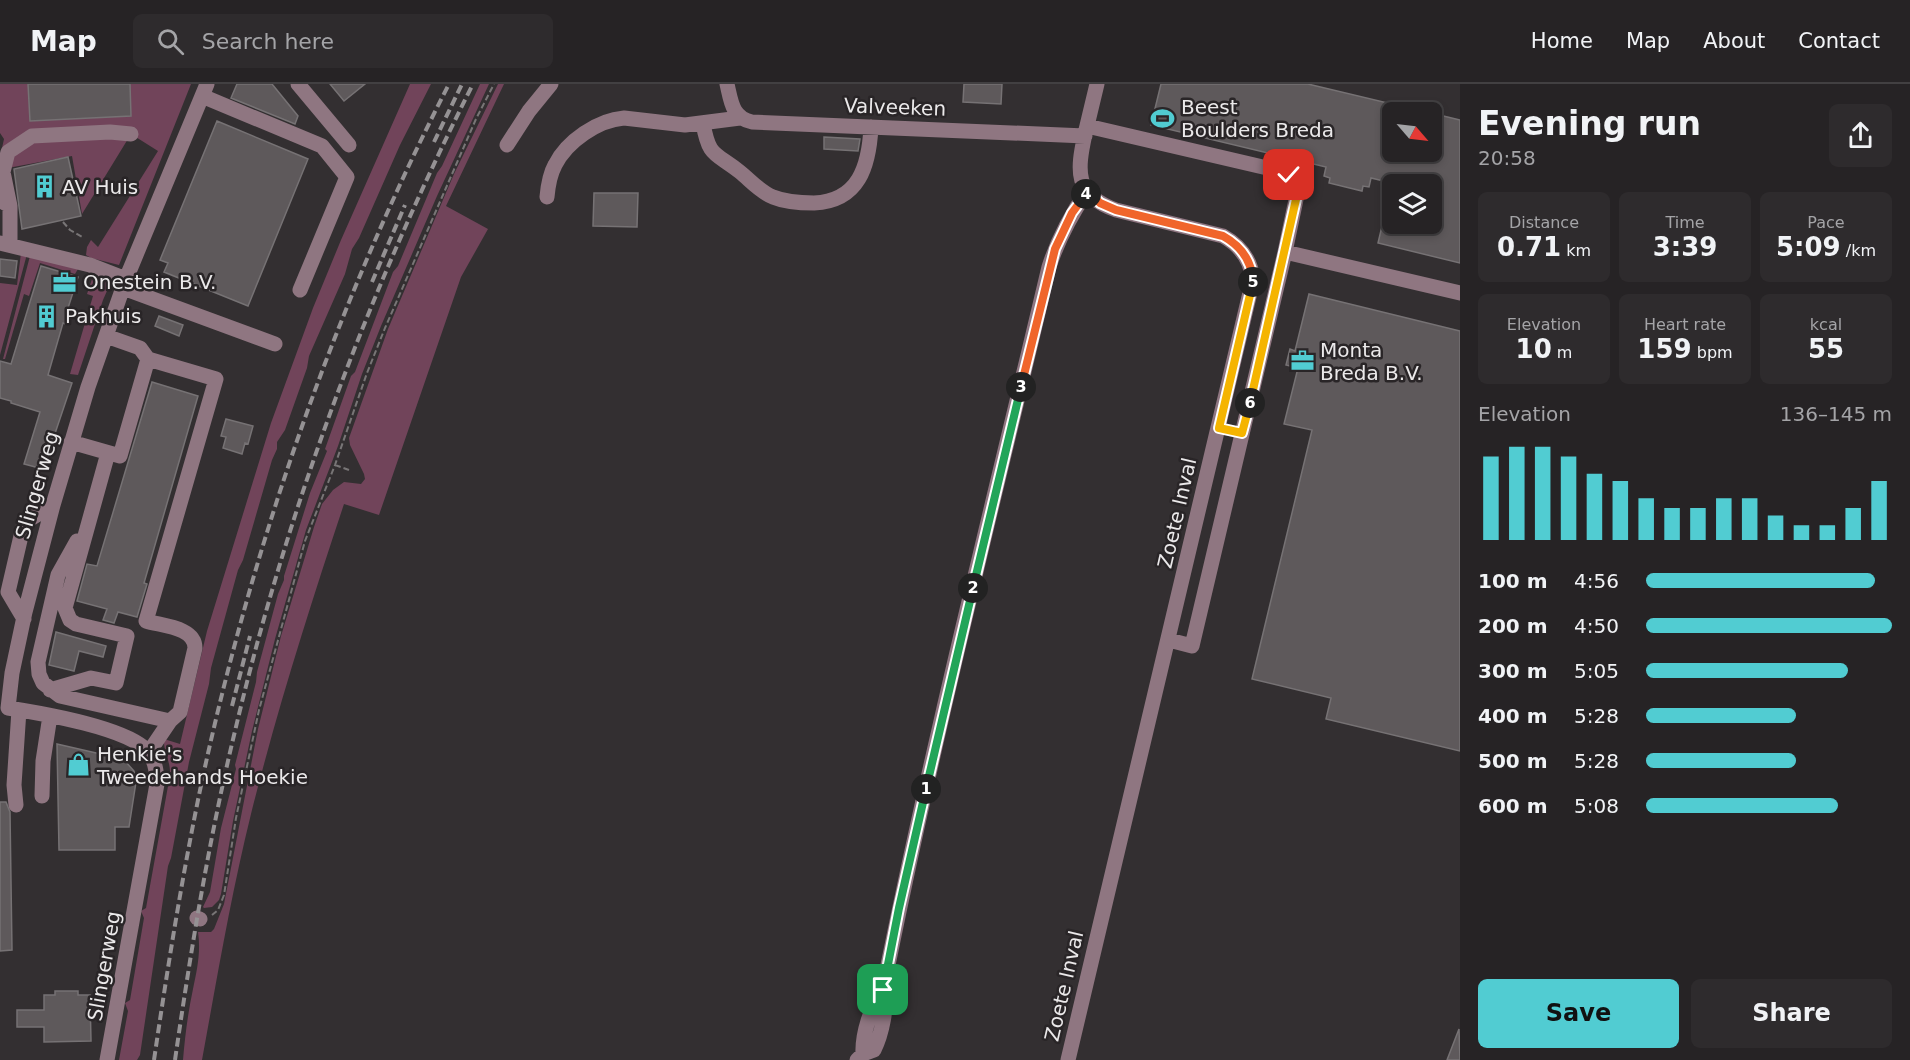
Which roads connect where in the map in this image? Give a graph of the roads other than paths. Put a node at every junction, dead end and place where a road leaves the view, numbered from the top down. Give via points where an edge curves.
1 (298, 84) edge
2 (551, 84) edge
3 (727, 84) edge
4 (1097, 84) edge
5 (205, 90) edge
6 (703, 123) junction
7 (744, 124) junction
8 (871, 127) junction
9 (1086, 131) junction
10 (131, 134) dead end
11 (349, 144) dead end
12 (507, 145) dead end
13 (1088, 191) junction
14 (547, 197) dead end
15 (5, 203) edge
16 (5, 244) edge
17 (1285, 252) junction
18 (125, 283) junction
19 (300, 290) dead end
20 (1460, 293) edge
21 (106, 336) junction
22 (275, 344) dead end
23 (148, 359) junction
24 (1219, 428) junction
25 (1242, 433) junction
26 (71, 442) junction
27 (108, 453) junction
28 (53, 505) junction
29 (89, 520) junction
30 (24, 615) junction
31 (48, 618) junction
32 (1168, 640) junction
33 (6, 672) edge
34 (50, 690) junction
35 (9, 708) edge
36 (50, 716) junction
37 (170, 721) junction
38 (149, 752) junction
39 (42, 796) dead end
40 (16, 805) dead end
41 (860, 1057) edge
42 (107, 1060) edge
43 (1068, 1060) edge

1 - 11 street
2 - 12 street
3 - 7 street via 733,108
4 - 9 street
5 - 18 street, Slingerweg
5 - 19 street via 322,146 347,177
6 - 7 street, Valveeken
6 - 8 street via 706,144 712,152 761,191 807,203 837,198 853,188 866,161
6 - 14 street, Valveeken via 666,124 624,118 602,123 562,154 551,174
7 - 8 street, Valveeken
8 - 9 street, Valveeken
9 - 13 street via 1079,168
9 - 17 street, Valveeken via 1289,175 1298,190
10 - 15 street via 32,136 8,152 3,172
13 - 24 street, Zoete Inval via 1100,203 1116,210 1223,236 1247,257 1252,289
13 - 41 street via 1072,213 1049,267 883,990 875,1000
15 - 16 street
16 - 18 street via 90,265
17 - 20 street
17 - 25 street, Valveeken
18 - 21 street, Slingerweg
18 - 22 street
21 - 23 street via 140,348
21 - 26 street, Slingerweg
23 - 27 street via 120,456
23 - 37 street via 216,379 146,621 186,632 195,644 180,712
24 - 25 street
24 - 32 street, Zoete Inval
25 - 32 street, Valveeken via 1192,646
26 - 27 street
26 - 28 street, Slingerweg
27 - 29 street
28 - 30 street, Slingerweg
28 - 30 street via 20,528 6,585
29 - 31 street via 58,575
29 - 34 street via 65,602 66,615 76,624 127,636 116,683 91,678
30 - 31 street
30 - 33 street, Slingerweg
31 - 34 street via 38,668
32 - 43 street, Zoete Inval
33 - 35 street, Slingerweg
34 - 37 street via 60,696
35 - 36 street
35 - 40 street, Slingerweg
36 - 38 street via 122,734
36 - 39 street
37 - 38 street
38 - 42 street, Slingerweg via 158,784

